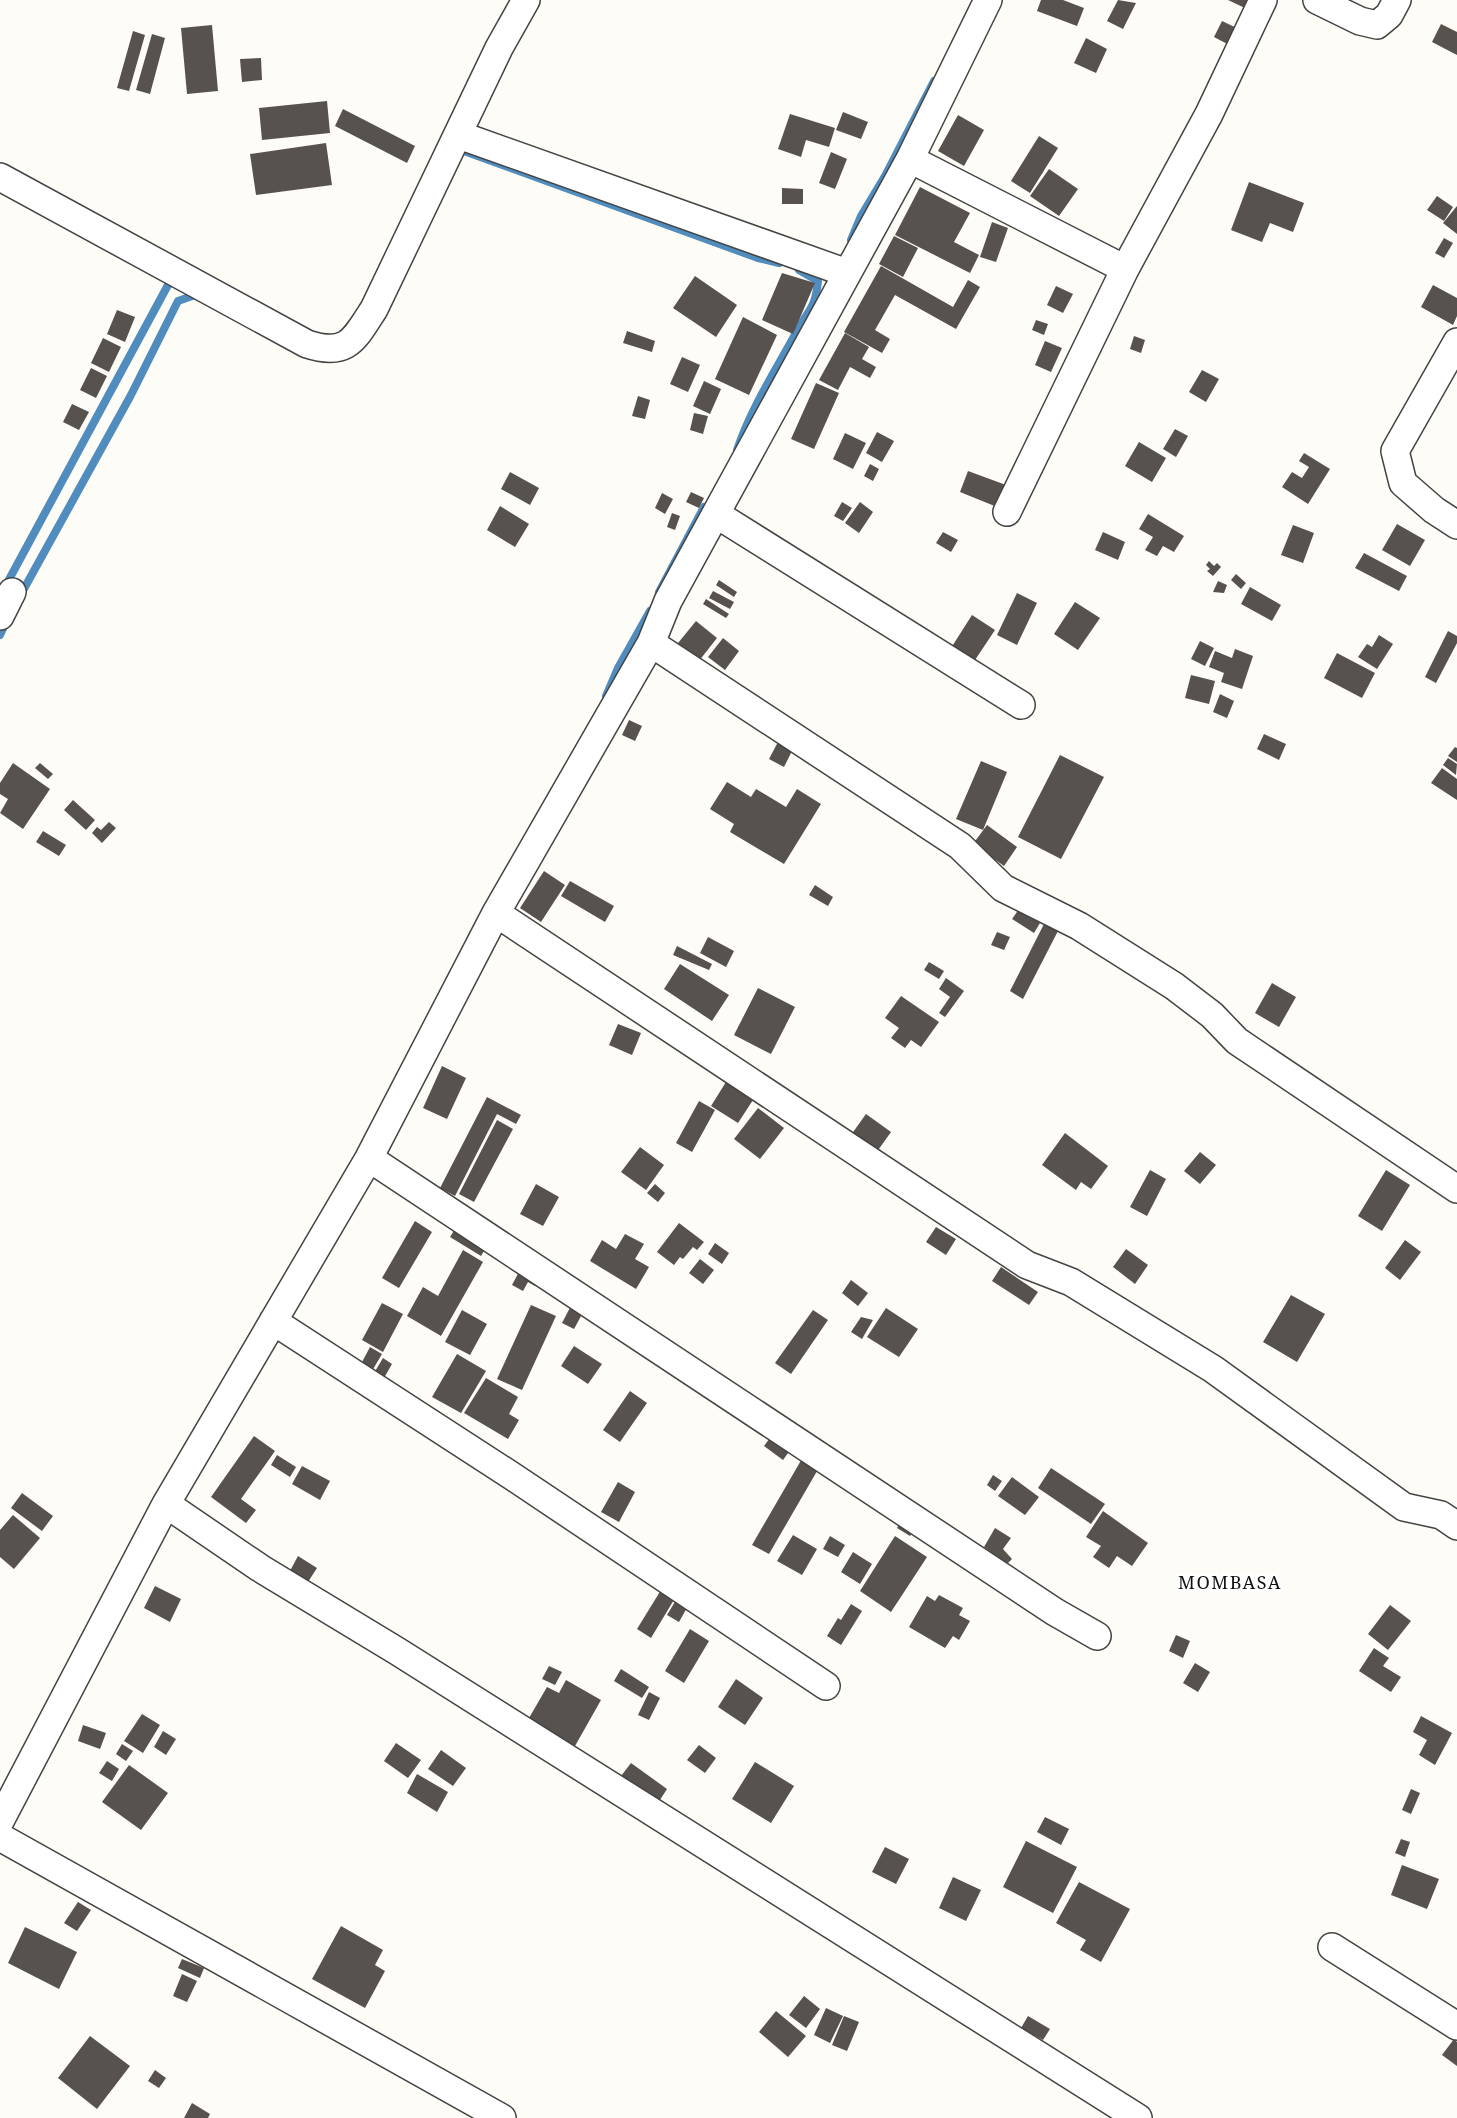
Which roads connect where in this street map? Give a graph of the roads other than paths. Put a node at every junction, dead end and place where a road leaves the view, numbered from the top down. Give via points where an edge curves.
1 (526, 0) edge
2 (988, 0) edge
3 (1263, 0) edge
4 (1317, 0) edge
5 (1397, 0) edge
6 (459, 135) junction
7 (910, 159) junction
8 (0, 177) edge
9 (1125, 269) junction
10 (847, 273) junction
11 (1457, 342) edge
12 (1007, 512) dead end
13 (716, 514) junction
14 (1457, 525) edge
15 (12, 592) dead end
16 (0, 616) edge
17 (651, 643) junction
18 (1021, 705) dead end
19 (496, 913) junction
20 (369, 1158) junction
21 (1457, 1189) edge
22 (273, 1321) junction
23 (166, 1504) junction
24 (1457, 1526) edge
25 (1097, 1636) dead end
26 (826, 1686) dead end
27 (0, 1821) edge
28 (0, 1837) edge
29 (1332, 1947) dead end
30 (1457, 2026) edge
31 (502, 2118) edge
32 (1138, 2118) edge

1 - 6 street
2 - 7 street
3 - 9 street via 1209,114
4 - 5 street via 1377,25 1389,15
6 - 8 street via 374,309 359,333 339,349 307,344
6 - 10 street
7 - 9 street
7 - 10 street
9 - 12 street
10 - 13 street
11 - 14 street via 1395,451 1403,483
13 - 17 street via 668,601
13 - 18 street
15 - 16 street
17 - 19 street
17 - 21 street via 960,846 1003,888 1070,921 1174,986 1212,1015 1237,1041
19 - 20 street
19 - 24 street via 1027,1265 1071,1281 1213,1369 1404,1507 1441,1515
20 - 22 street
20 - 25 street
22 - 23 street
22 - 26 street
23 - 27 street
23 - 32 street via 260,1568 397,1650
28 - 31 street
29 - 30 street

